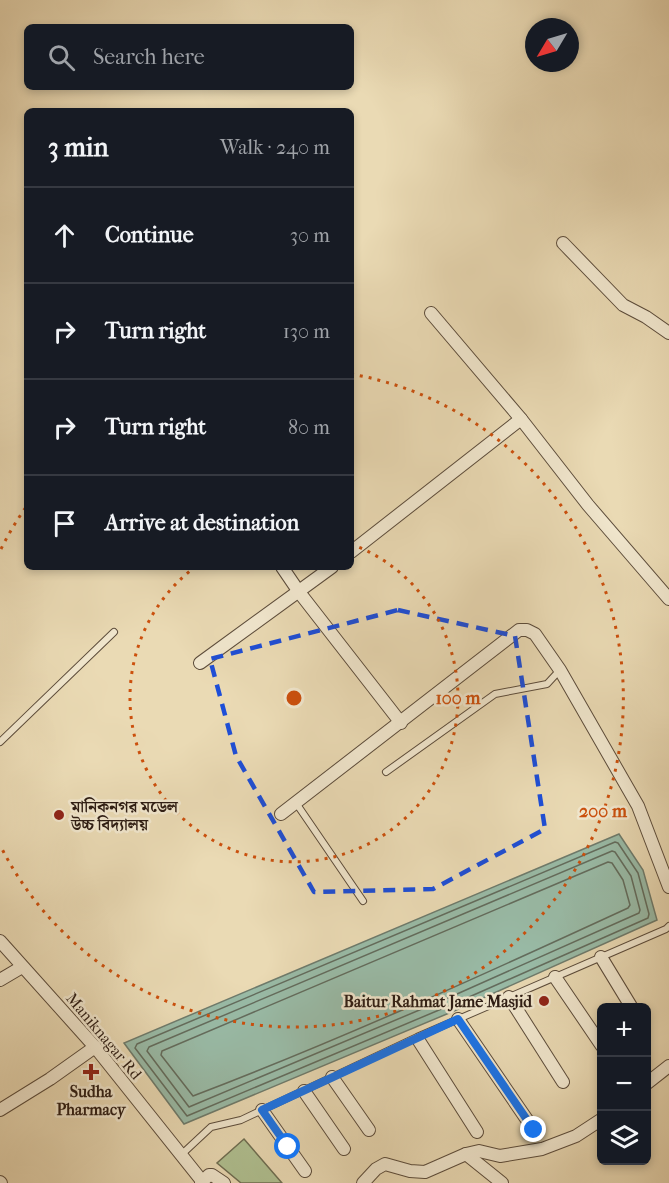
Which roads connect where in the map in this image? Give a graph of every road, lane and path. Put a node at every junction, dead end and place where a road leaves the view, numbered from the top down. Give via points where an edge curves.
1 (563, 243) dead end
2 (431, 313) dead end
3 (669, 333) edge
4 (522, 419) junction
5 (354, 550) edge
6 (284, 570) edge
7 (328, 570) edge
8 (299, 592) junction
9 (669, 599) edge
10 (114, 632) dead end
11 (200, 663) dead end
12 (560, 670) junction
13 (401, 723) junction
14 (0, 742) edge
15 (386, 772) dead end
16 (296, 802) junction
17 (280, 814) dead end
18 (669, 887) edge
19 (363, 901) dead end
20 (668, 929) edge
21 (0, 941) edge
22 (601, 957) junction
23 (22, 967) junction
24 (555, 977) junction
25 (0, 980) edge
26 (509, 997) junction
27 (629, 1003) edge
28 (458, 1019) junction
29 (597, 1039) edge
30 (419, 1041) dead end
31 (95, 1047) junction
32 (667, 1070) edge
33 (332, 1077) junction
34 (651, 1081) edge
35 (563, 1082) dead end
36 (304, 1091) junction
37 (0, 1110) edge
38 (262, 1110) junction
39 (597, 1122) edge
40 (369, 1130) dead end
41 (534, 1130) dead end
42 (477, 1132) dead end
43 (344, 1149) dead end
44 (466, 1155) junction
45 (180, 1156) junction
46 (305, 1171) dead end
47 (202, 1182) edge
48 (224, 1183) edge
49 (363, 1183) edge
50 (502, 1183) edge

1 - 3 street via 623,305
2 - 4 street
4 - 5 street
4 - 9 street via 588,505
6 - 8 street
7 - 8 street
8 - 11 street
8 - 13 street
10 - 14 lane
12 - 13 street via 535,634 519,630
12 - 15 lane via 547,684 495,694
12 - 18 street via 638,806
13 - 16 street
16 - 17 street
16 - 19 lane
20 - 22 lane
21 - 23 street, Maniknagar Rd
22 - 24 lane
22 - 27 street
23 - 25 street
23 - 31 street, Maniknagar Rd
24 - 26 lane
24 - 29 street
26 - 28 lane
26 - 35 street
28 - 33 lane
28 - 41 street
30 - 42 street
31 - 37 street
31 - 45 street, Maniknagar Rd
32 - 34 street
33 - 36 lane
33 - 40 street
36 - 38 lane
36 - 43 street
38 - 45 lane via 241,1120 211,1126
38 - 46 street
39 - 44 street via 576,1136 542,1149 500,1156 479,1151
44 - 49 street via 425,1172 386,1164
44 - 50 street
45 - 47 street, Maniknagar Rd
47 - 48 street via 212,1174

